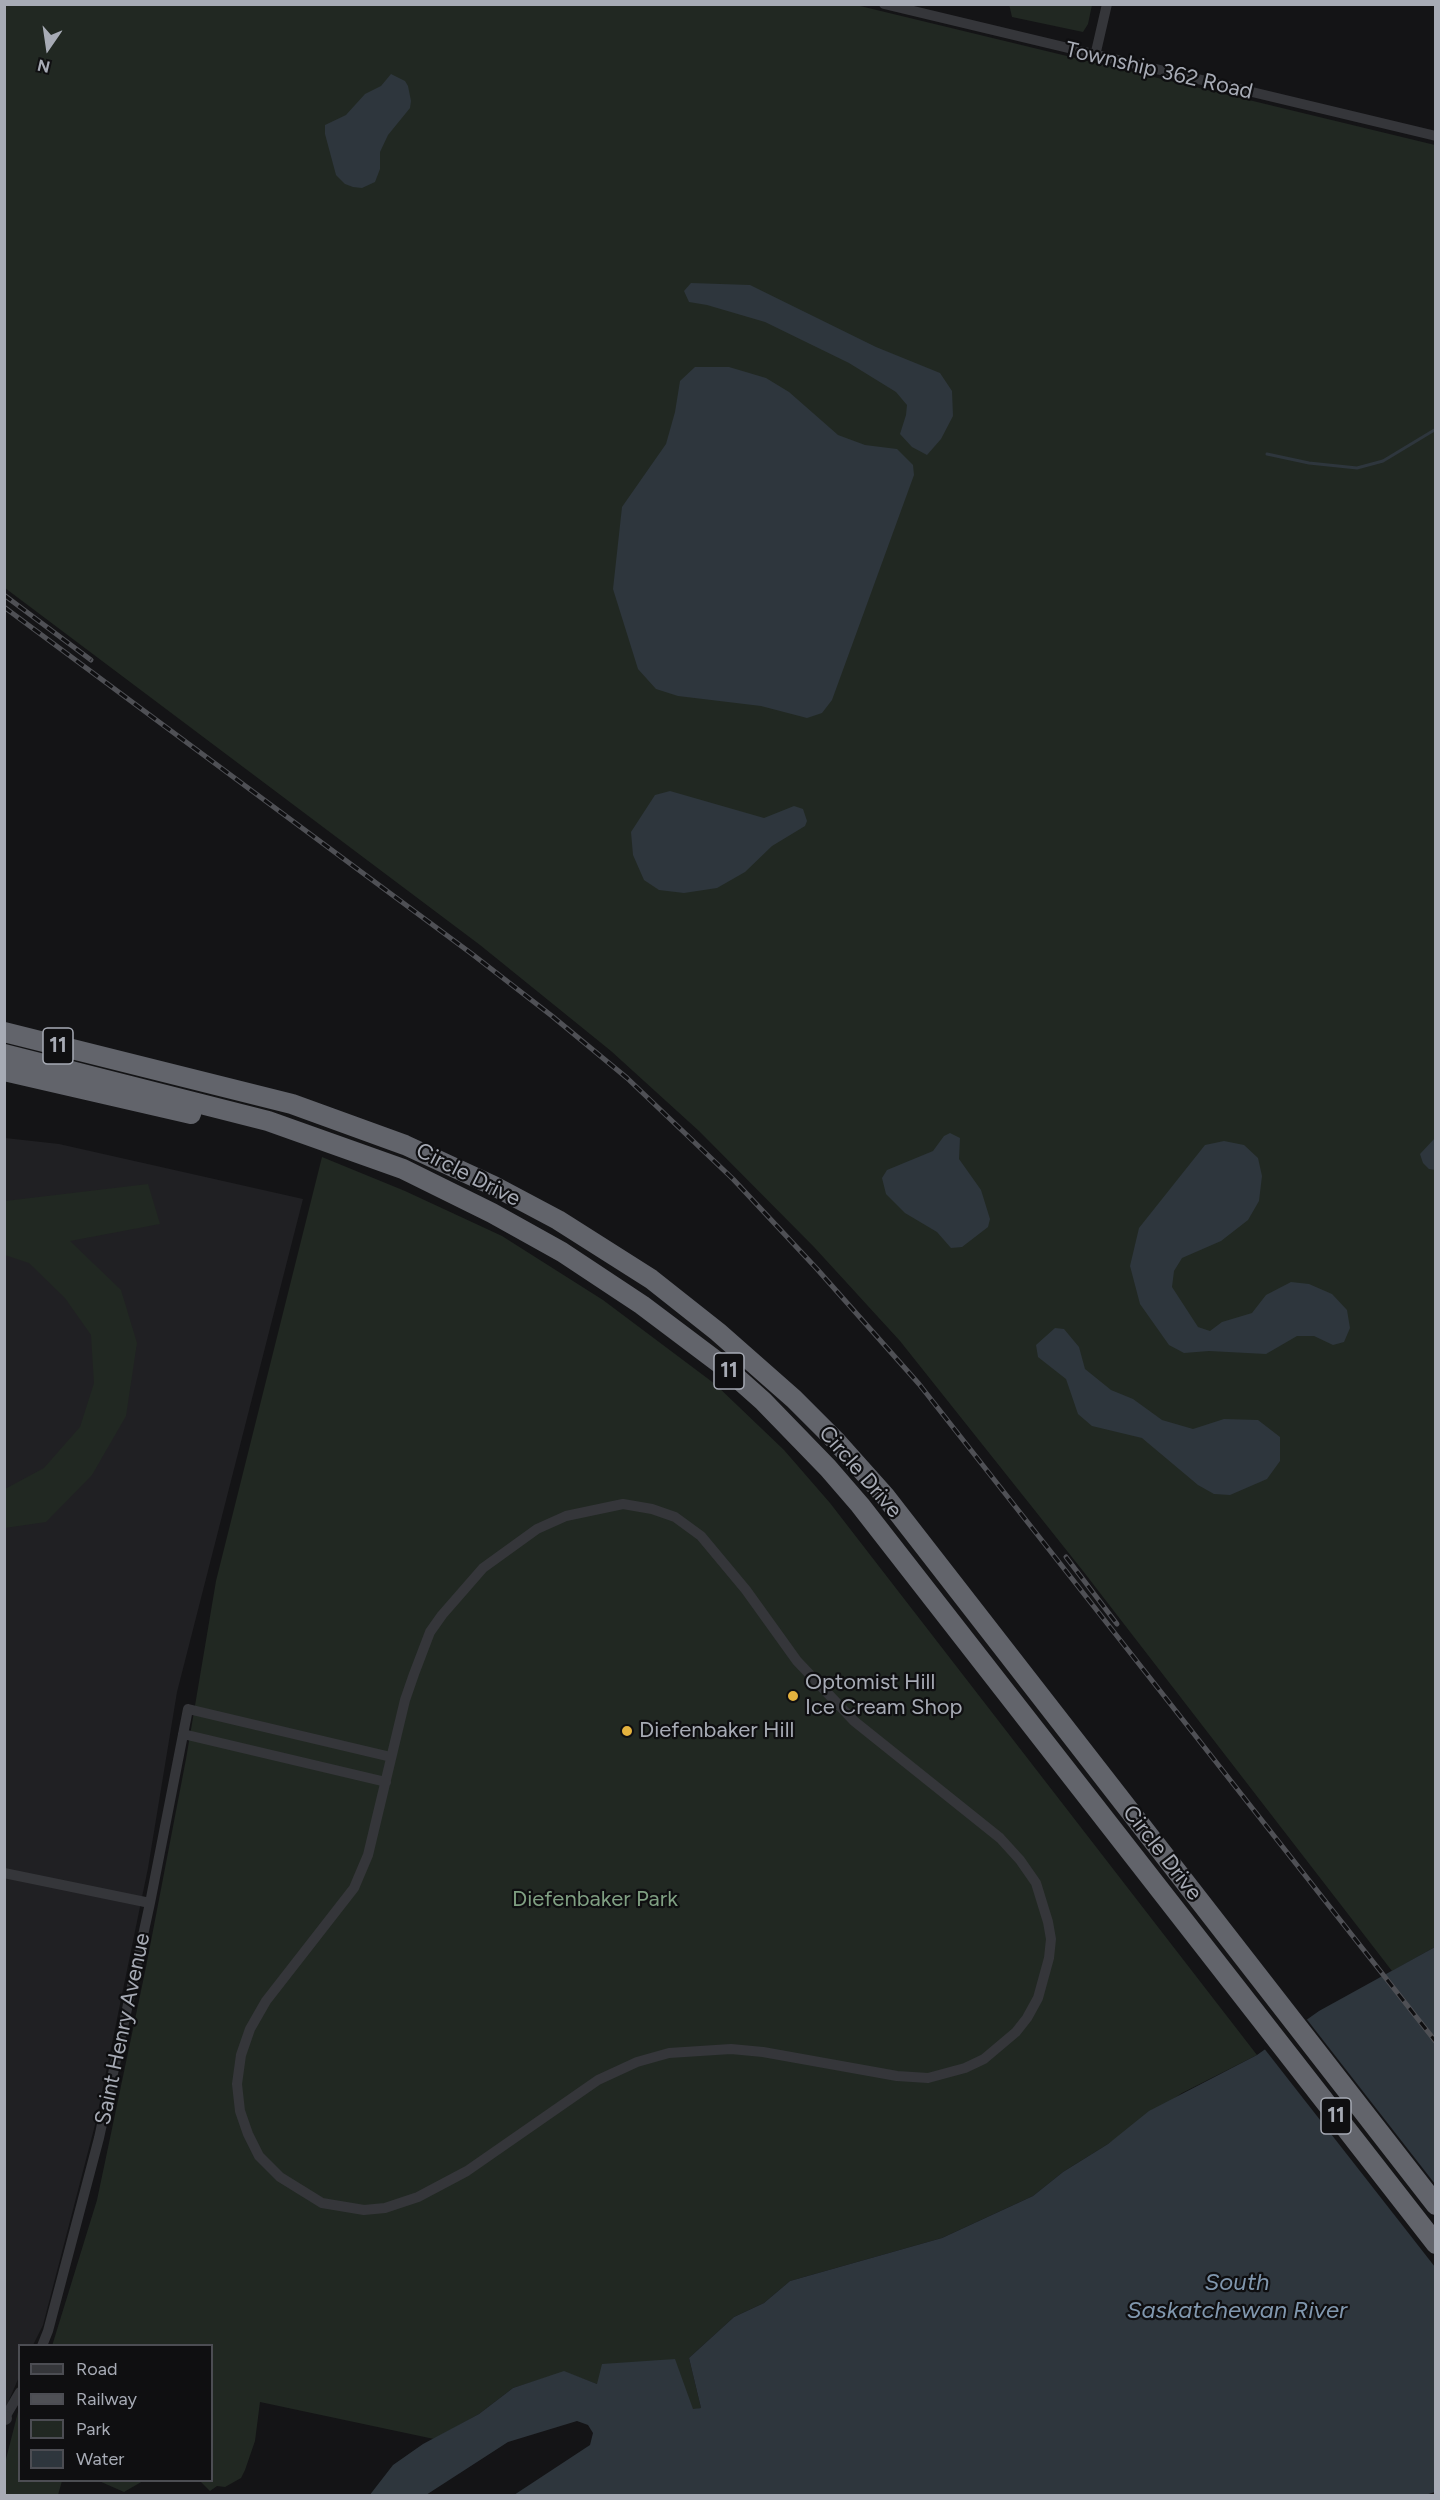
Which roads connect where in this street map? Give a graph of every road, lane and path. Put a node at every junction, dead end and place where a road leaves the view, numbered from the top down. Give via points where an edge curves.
1 (884, 4) edge
2 (1107, 4) edge
3 (1095, 56) junction
4 (1436, 136) edge
5 (4, 1023) edge
6 (4, 1032) edge
7 (4, 1054) edge
8 (111, 1059) junction
9 (4, 1071) edge
10 (438, 1186) junction
11 (183, 1734) junction
12 (391, 1757) junction
13 (386, 1782) junction
14 (4, 1873) edge
15 (150, 1904) junction
16 (1436, 2205) edge
17 (1436, 2244) edge
18 (43, 2344) edge
19 (18, 2396) edge
20 (5, 2419) edge

1 - 3 street, Township 362 Road
2 - 3 street
3 - 4 street, Township 362 Road
5 - 8 highway via 95,1049
6 - 8 highway, Circle Drive / 11
7 - 10 highway, Circle Drive / 11 via 268,1120 392,1164
8 - 16 highway, Circle Drive / 11 via 292,1104 405,1145 558,1220 651,1280 718,1332 794,1399 885,1496
9 - 10 highway via 263,1131 334,1152 416,1184
10 - 17 highway, Circle Drive / 11 via 562,1252 642,1305 763,1401 828,1468
11 - 12 street, Saint Henry Avenue via 188,1709
11 - 13 street
11 - 15 street, Saint Henry Avenue
12 - 13 street
12 - 13 street via 405,1700 430,1632 460,1591 483,1568 537,1529 566,1516 623,1504 675,1517 701,1536 797,1661 854,1720 1000,1838 1020,1860 1036,1883 1051,1939 1038,1998 1016,2032 984,2059 928,2078 731,2049 669,2053 637,2062 597,2080 467,2171 418,2197 364,2210 322,2203 280,2177 259,2156 240,2111 237,2084 241,2055 250,2028 266,2001 354,1888 368,1855
14 - 15 street
15 - 18 street, Saint Henry Avenue via 99,2138
19 - 20 street

